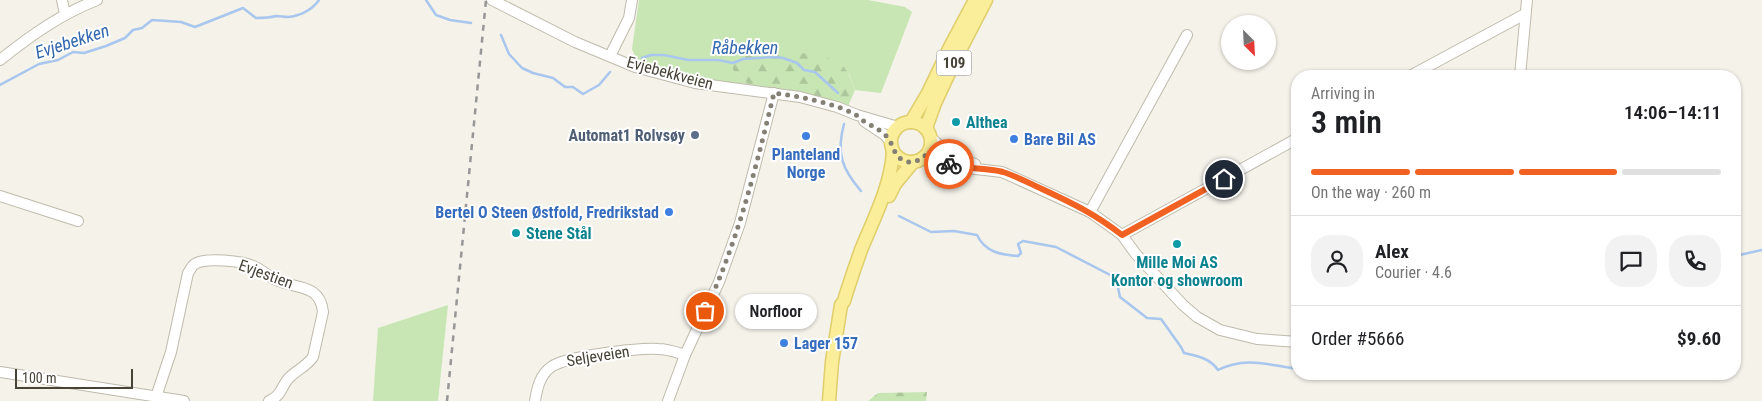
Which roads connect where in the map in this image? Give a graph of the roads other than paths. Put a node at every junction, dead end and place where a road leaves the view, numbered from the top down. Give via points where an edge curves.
1 (62, 0) edge
2 (97, 0) edge
3 (492, 0) edge
4 (632, 0) edge
5 (975, 0) edge
6 (986, 0) edge
7 (1527, 0) edge
8 (65, 14) junction
9 (1525, 14) junction
10 (1187, 35) dead end
11 (610, 56) junction
12 (0, 60) edge
13 (1421, 70) edge
14 (1520, 70) edge
15 (774, 93) junction
16 (857, 116) junction
17 (911, 122) junction
18 (898, 127) junction
19 (929, 133) junction
20 (1291, 142) edge
21 (892, 146) junction
22 (926, 155) junction
23 (912, 162) junction
24 (982, 169) junction
25 (0, 196) edge
26 (878, 212) junction
27 (1090, 212) junction
28 (78, 221) dead end
29 (1122, 235) junction
30 (844, 301) junction
31 (1291, 341) edge
32 (685, 355) junction
33 (0, 372) edge
34 (156, 397) junction
35 (184, 401) edge
36 (269, 401) edge
37 (535, 401) edge
38 (668, 401) edge
39 (829, 401) edge
40 (835, 401) edge

1 - 8 street
2 - 8 street
3 - 11 street, Evjebekkveien
4 - 11 street via 629,18
5 - 17 main road, 109
6 - 19 main road, 109 via 935,103
7 - 9 street
8 - 12 street
9 - 13 street
9 - 14 street
10 - 27 street
11 - 15 street, Evjebekkveien via 635,67 695,83
15 - 16 street, Evjebekkveien via 837,107
15 - 32 street via 740,224 719,282
16 - 18 street, Evjebekkveien
16 - 21 street, Evjebekkveien via 885,135
17 - 18 main road
17 - 19 main road via 919,123
18 - 21 main road via 893,134
19 - 22 main road, 109 via 931,147
19 - 24 street via 951,155
20 - 29 street
21 - 23 main road via 898,157
21 - 26 main road via 892,165
22 - 23 main road
22 - 24 street via 958,167
23 - 26 main road
24 - 27 street via 1002,172
25 - 28 street
26 - 30 main road
27 - 29 street
29 - 31 street via 1183,305 1209,324 1233,334
30 - 39 main road via 836,335
30 - 40 main road
32 - 37 street, Seljeveien via 658,349 563,361 553,365 541,378
32 - 38 street
33 - 34 street
34 - 35 street
34 - 36 street, Evjestien via 171,352 188,273 195,264 202,262 243,262 277,280 307,288 316,294 323,307 313,358 288,380 276,398

